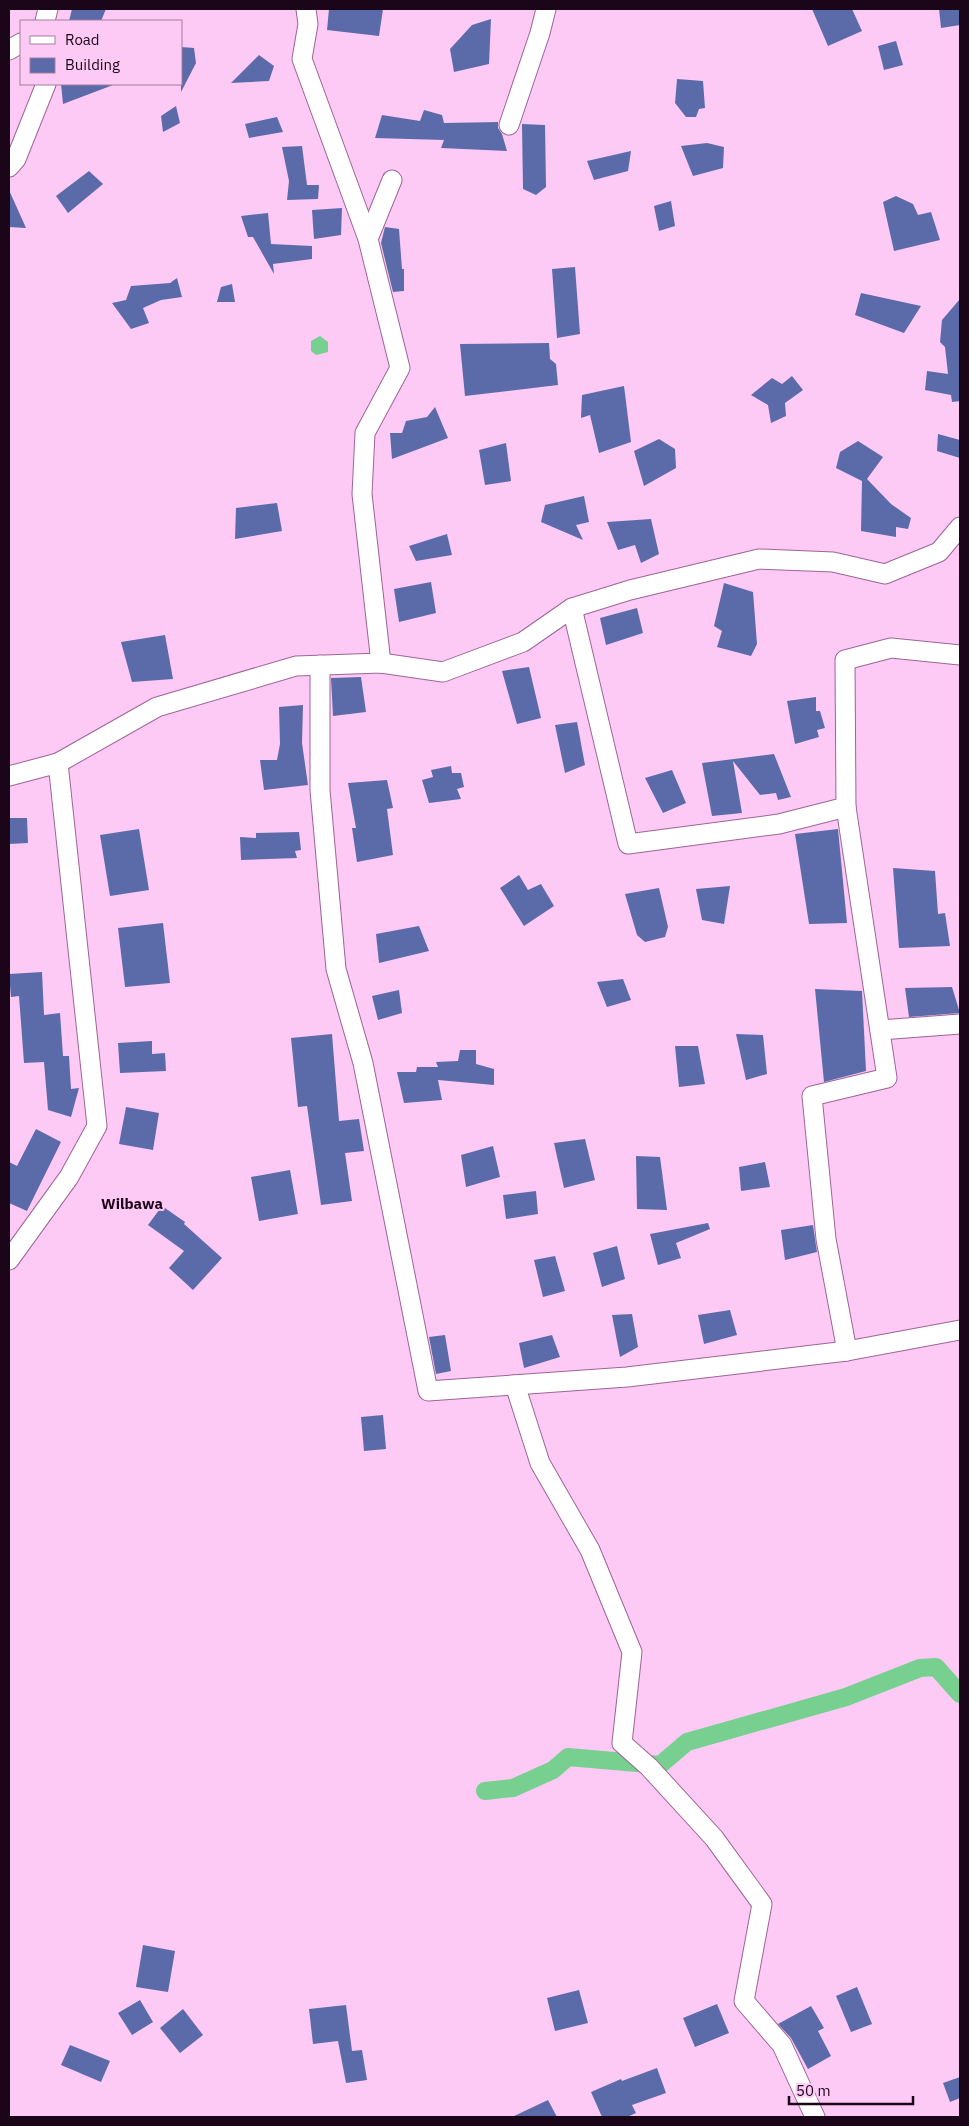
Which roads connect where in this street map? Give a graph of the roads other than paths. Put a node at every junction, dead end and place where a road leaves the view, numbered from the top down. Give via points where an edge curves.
1 (306, 9) edge
2 (546, 9) edge
3 (20, 44) edge
4 (9, 50) edge
5 (46, 85) edge
6 (509, 125) dead end
7 (9, 167) edge
8 (392, 180) dead end
9 (368, 239) junction
10 (960, 527) edge
11 (572, 608) junction
12 (960, 654) edge
13 (381, 663) junction
14 (320, 665) junction
15 (58, 763) junction
16 (9, 776) edge
17 (846, 807) junction
18 (960, 1024) edge
19 (880, 1030) junction
20 (9, 1260) edge
21 (960, 1330) edge
22 (847, 1350) junction
23 (515, 1385) junction
24 (816, 2117) edge

1 - 9 street via 308,24 302,59
2 - 6 street
3 - 4 street
5 - 7 street via 16,159
8 - 9 street
9 - 13 street via 400,368 365,433 362,494
10 - 11 street via 939,552 885,574 833,562 759,559 630,590
11 - 13 street via 523,642 443,672
11 - 17 street via 628,844 779,824
12 - 17 street via 891,648 846,660
13 - 14 street
14 - 15 street via 296,666 158,707
14 - 23 street via 320,790 336,969 363,1063 428,1391
15 - 16 street
15 - 20 street via 98,1126 69,1177
17 - 19 street
18 - 19 street
19 - 22 street via 888,1078 812,1096 826,1239
21 - 22 street
22 - 23 street via 627,1377
23 - 24 street via 540,1463 590,1550 632,1652 622,1743 649,1767 714,1838 762,1904 744,2001 782,2045

